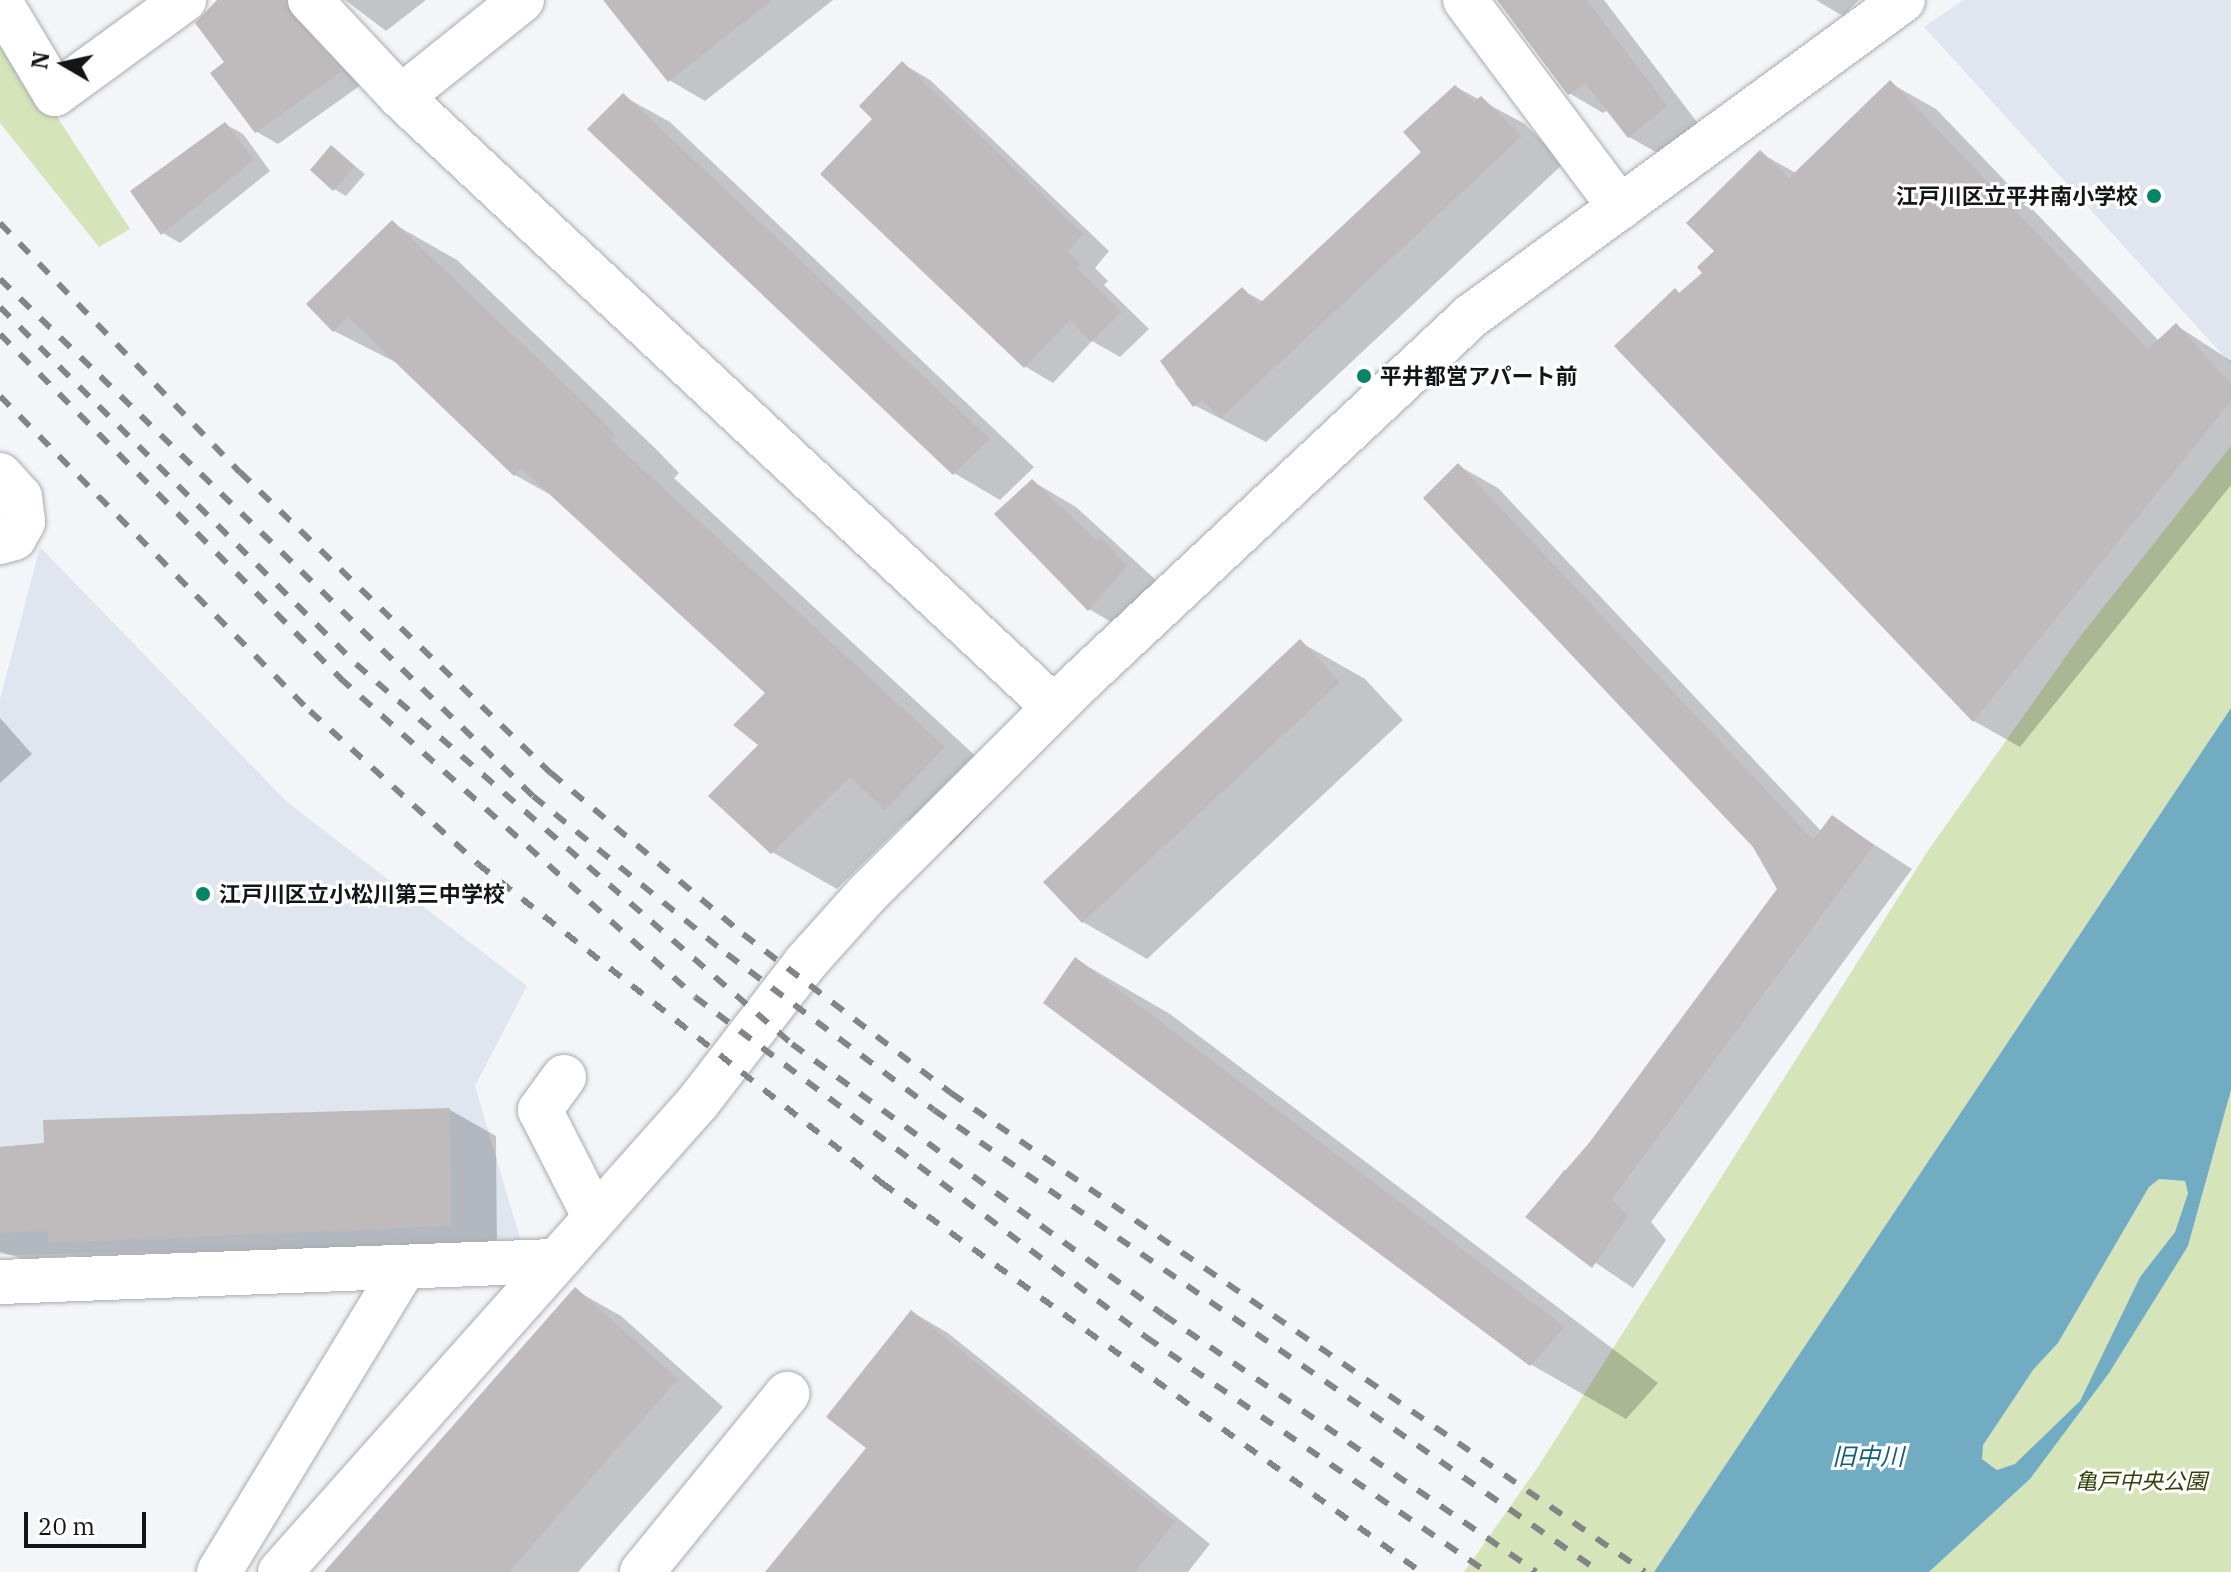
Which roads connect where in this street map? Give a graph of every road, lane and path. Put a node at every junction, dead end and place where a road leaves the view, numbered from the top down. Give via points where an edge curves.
1 (184, 0) edge
2 (310, 0) edge
3 (522, 0) edge
4 (1465, 0) edge
5 (1903, 0) edge
6 (0, 2) edge
7 (401, 97) junction
8 (1620, 207) junction
9 (0, 475) edge
10 (0, 542) edge
11 (1054, 707) junction
12 (564, 1077) dead end
13 (594, 1216) junction
14 (555, 1261) junction
15 (404, 1268) junction
16 (0, 1282) edge
17 (787, 1394) dead end
18 (219, 1572) edge
19 (280, 1572) edge
20 (642, 1572) edge

1 - 6 street via 55,94
2 - 7 street
3 - 7 street
4 - 8 street
5 - 8 street
7 - 11 street
8 - 11 street via 1425,356
9 - 10 street via 20,497 23,522 14,538
11 - 13 street via 868,893 806,962 699,1101
12 - 13 street via 540,1110
13 - 14 street
14 - 15 street
14 - 19 street
15 - 16 street
15 - 18 street
17 - 20 street

